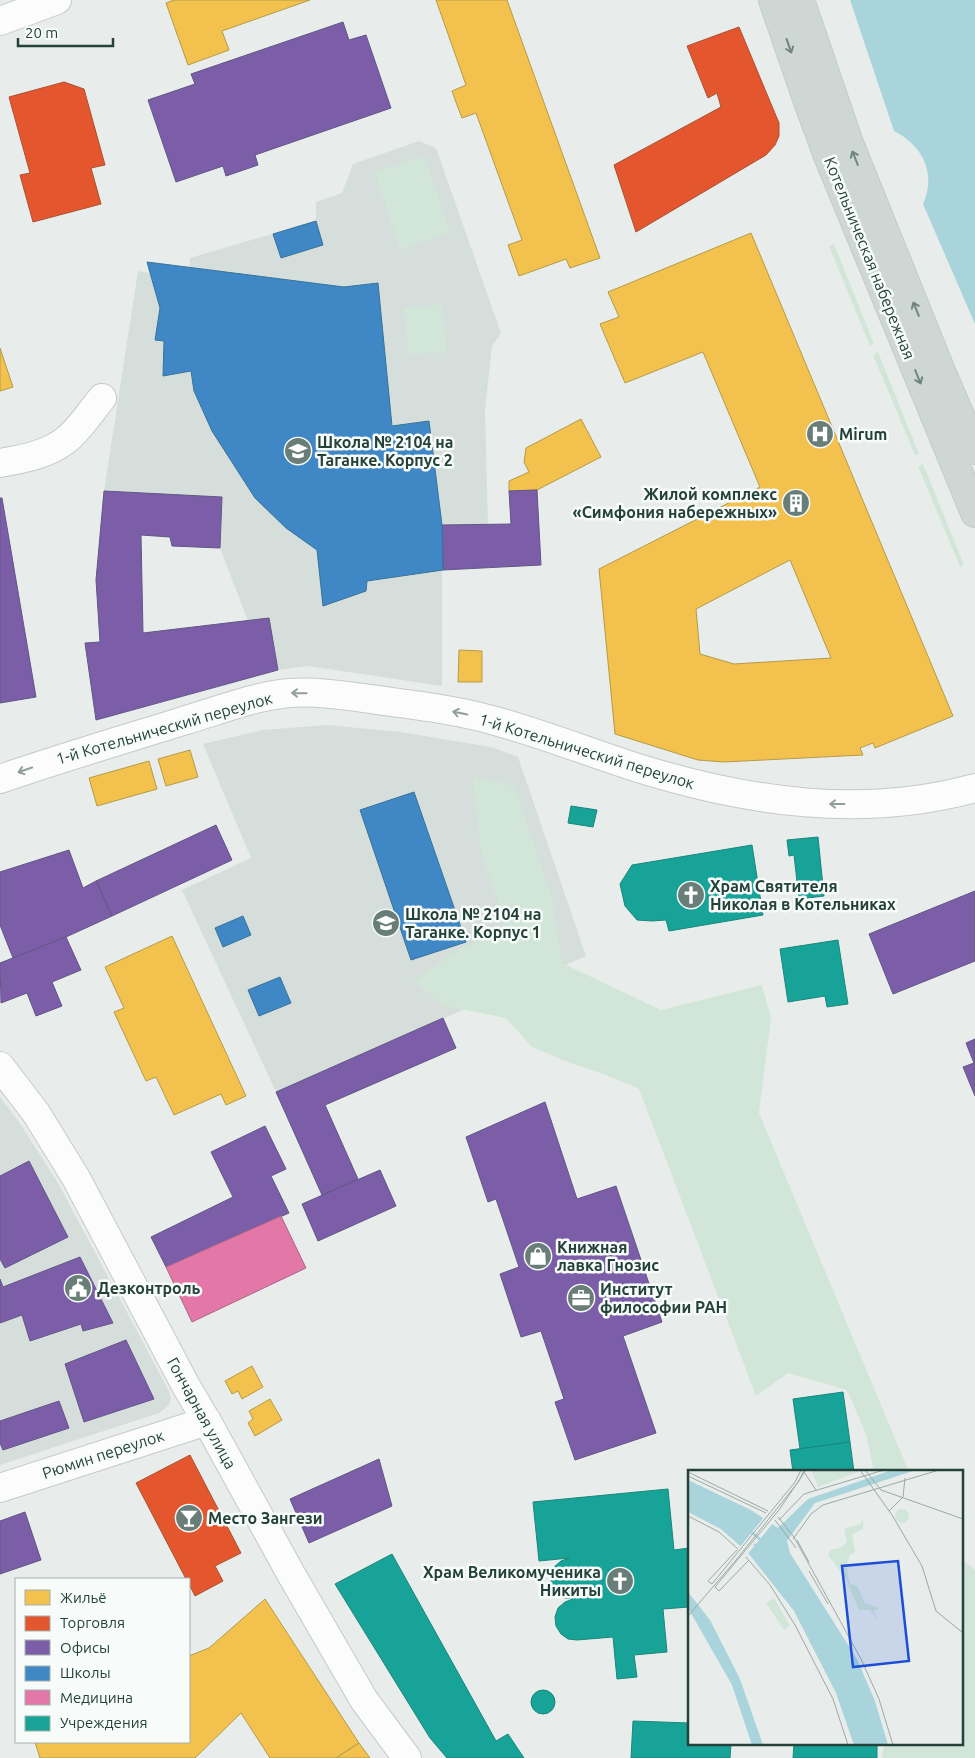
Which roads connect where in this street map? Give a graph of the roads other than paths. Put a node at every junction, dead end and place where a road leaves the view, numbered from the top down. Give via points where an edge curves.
1 (57, 0) edge
2 (773, 0) edge
3 (800, 0) edge
4 (0, 21) edge
5 (102, 398) dead end
6 (975, 450) edge
7 (0, 463) edge
8 (975, 513) edge
9 (0, 778) edge
10 (975, 788) edge
11 (0, 1066) edge
12 (207, 1420) junction
13 (0, 1488) edge
14 (407, 1758) edge

1 - 4 street
2 -> 8 main road, Котельническая набережная via 828,156
6 -> 3 main road, Котельническая набережная via 849,143
5 - 7 street via 68,439 53,449 29,458
10 -> 9 street, 1-й Котельнический переулок via 886,804 773,800 713,789 637,768 497,721 422,706 289,693 241,704
11 - 12 street, Гончарная улица via 36,1113 76,1178
12 - 13 street, Рюмин переулок
12 - 14 street, Гончарная улица via 364,1700

